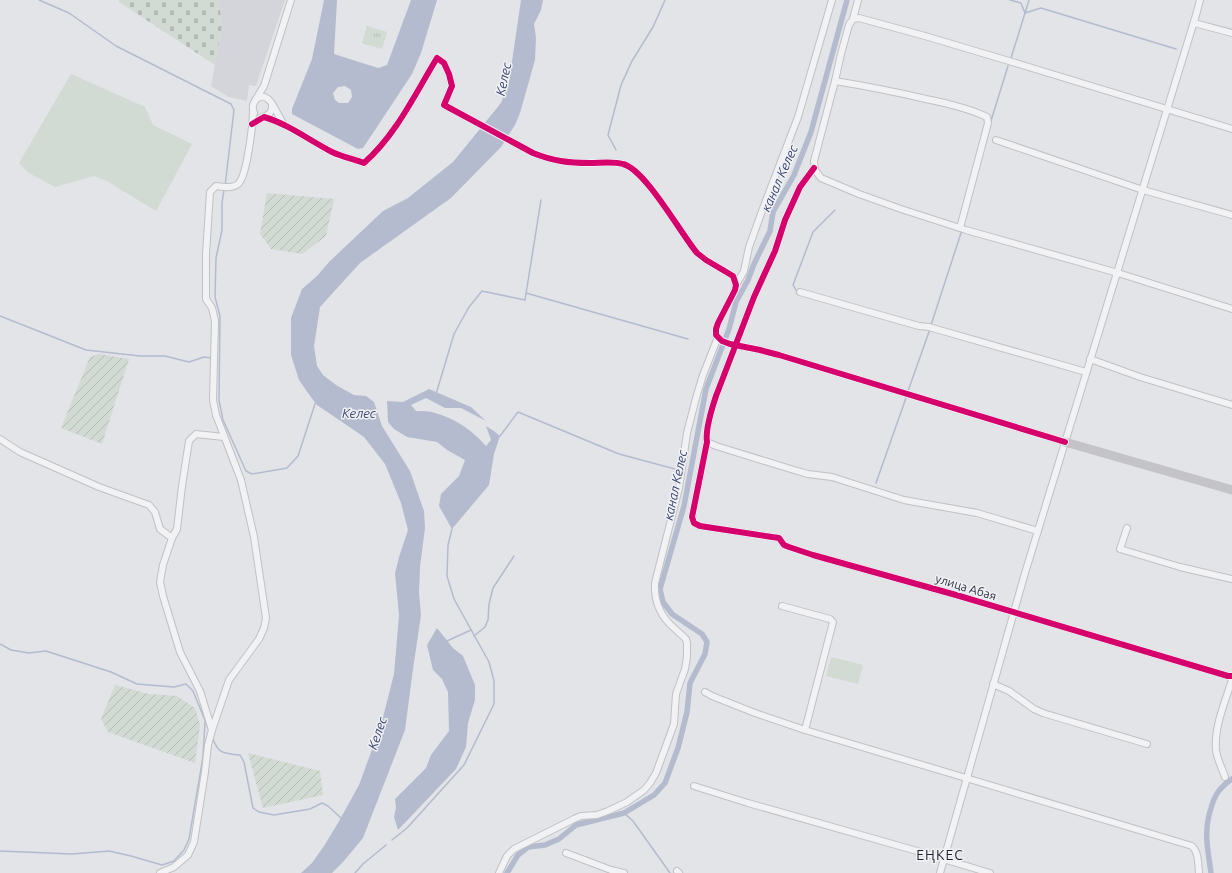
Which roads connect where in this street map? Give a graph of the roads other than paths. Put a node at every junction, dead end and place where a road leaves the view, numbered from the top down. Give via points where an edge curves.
1 (291, 0) edge
2 (832, 0) edge
3 (858, 0) edge
4 (1200, 0) edge
5 (853, 19) junction
6 (1194, 23) junction
7 (1232, 33) edge
8 (835, 81) junction
9 (264, 86) junction
10 (256, 99) junction
11 (271, 103) junction
12 (1168, 109) junction
13 (253, 110) junction
14 (264, 117) junction
15 (252, 124) junction
16 (284, 124) junction
17 (1232, 129) edge
18 (996, 140) dead end
19 (814, 168) junction
20 (1143, 190) junction
21 (1232, 216) edge
22 (962, 229) junction
23 (1118, 273) junction
24 (736, 285) junction
25 (800, 292) dead end
26 (1232, 309) edge
27 (720, 339) junction
28 (733, 344) junction
29 (1090, 359) junction
30 (1086, 372) junction
31 (1232, 405) edge
32 (224, 437) junction
33 (0, 439) edge
34 (708, 442) junction
35 (1065, 442) junction
36 (1232, 490) edge
37 (1127, 528) dead end
38 (1038, 530) junction
39 (172, 538) junction
40 (1232, 579) edge
41 (782, 606) dead end
42 (1013, 613) junction
43 (1232, 676) edge
44 (1232, 680) edge
45 (993, 684) junction
46 (704, 692) dead end
47 (212, 730) junction
48 (805, 730) junction
49 (1147, 744) dead end
50 (1225, 777) dead end
51 (966, 778) junction
52 (694, 786) dead end
53 (566, 853) dead end
54 (944, 859) junction
55 (160, 873) edge
56 (499, 873) edge
57 (624, 873) edge
58 (940, 873) edge
59 (990, 873) edge
60 (1199, 873) edge

1 - 9 street
2 - 24 street via 798,117 762,211 744,271
3 - 5 street
4 - 6 street
5 - 8 street via 849,25
5 - 12 street via 859,18 925,36
6 - 7 street
6 - 12 street
8 - 19 street
8 - 22 street via 945,103 987,117 988,123
9 - 10 street
9 - 11 street
10 - 11 street via 265,97
10 - 13 street
11 - 14 street via 272,111
11 - 16 street
12 - 17 street
12 - 20 street
13 - 14 street via 257,115
13 - 15 street
14 - 15 street
14 - 16 street
15 - 32 street via 243,176 238,184 232,187 216,186 210,192 206,298 215,321 213,400
16 - 24 street via 332,152 364,163 381,147 437,58 444,63 452,86 444,105 549,160 619,163 628,166 657,197 697,253 733,276
18 - 20 street
19 - 22 street via 821,178 859,194
19 - 28 street via 800,187 775,251
20 - 21 street
20 - 23 street
22 - 23 street
23 - 26 street
23 - 29 street
24 - 27 street via 718,323 716,332
25 - 30 street
27 - 28 street
27 - 56 street via 703,375 696,398 687,433 679,488 655,583 655,595 660,611 687,643 685,669 676,694 674,724 656,773 644,790 627,802 597,815 581,816 514,849 507,856
28 - 34 street via 712,407
28 - 35 street via 779,355
29 - 30 street
29 - 31 street
30 - 35 street
32 - 39 street via 196,434 190,440 177,529
32 - 47 street via 241,480 266,618 259,639 229,680
33 - 39 street via 20,452 99,487 149,505 160,528
34 - 38 street via 794,470 832,478 904,500 977,513
34 - 42 street, улица Абая via 692,517 696,524 779,538 786,546 795,549
35 - 36 main road
35 - 38 street
37 - 40 street via 1120,549
38 - 42 street
39 - 47 street via 163,565 161,589 180,652 200,691
41 - 48 street via 833,622
42 - 43 street, улица Абая
42 - 45 street
44 - 50 street via 1216,741 1218,759
45 - 49 street via 1010,691 1034,709
45 - 51 street
46 - 48 street
47 - 55 street via 194,842 188,855 174,867
48 - 51 street
51 - 54 street
51 - 60 street via 1192,846 1197,855
52 - 54 street
53 - 57 street
54 - 58 street
54 - 59 street

